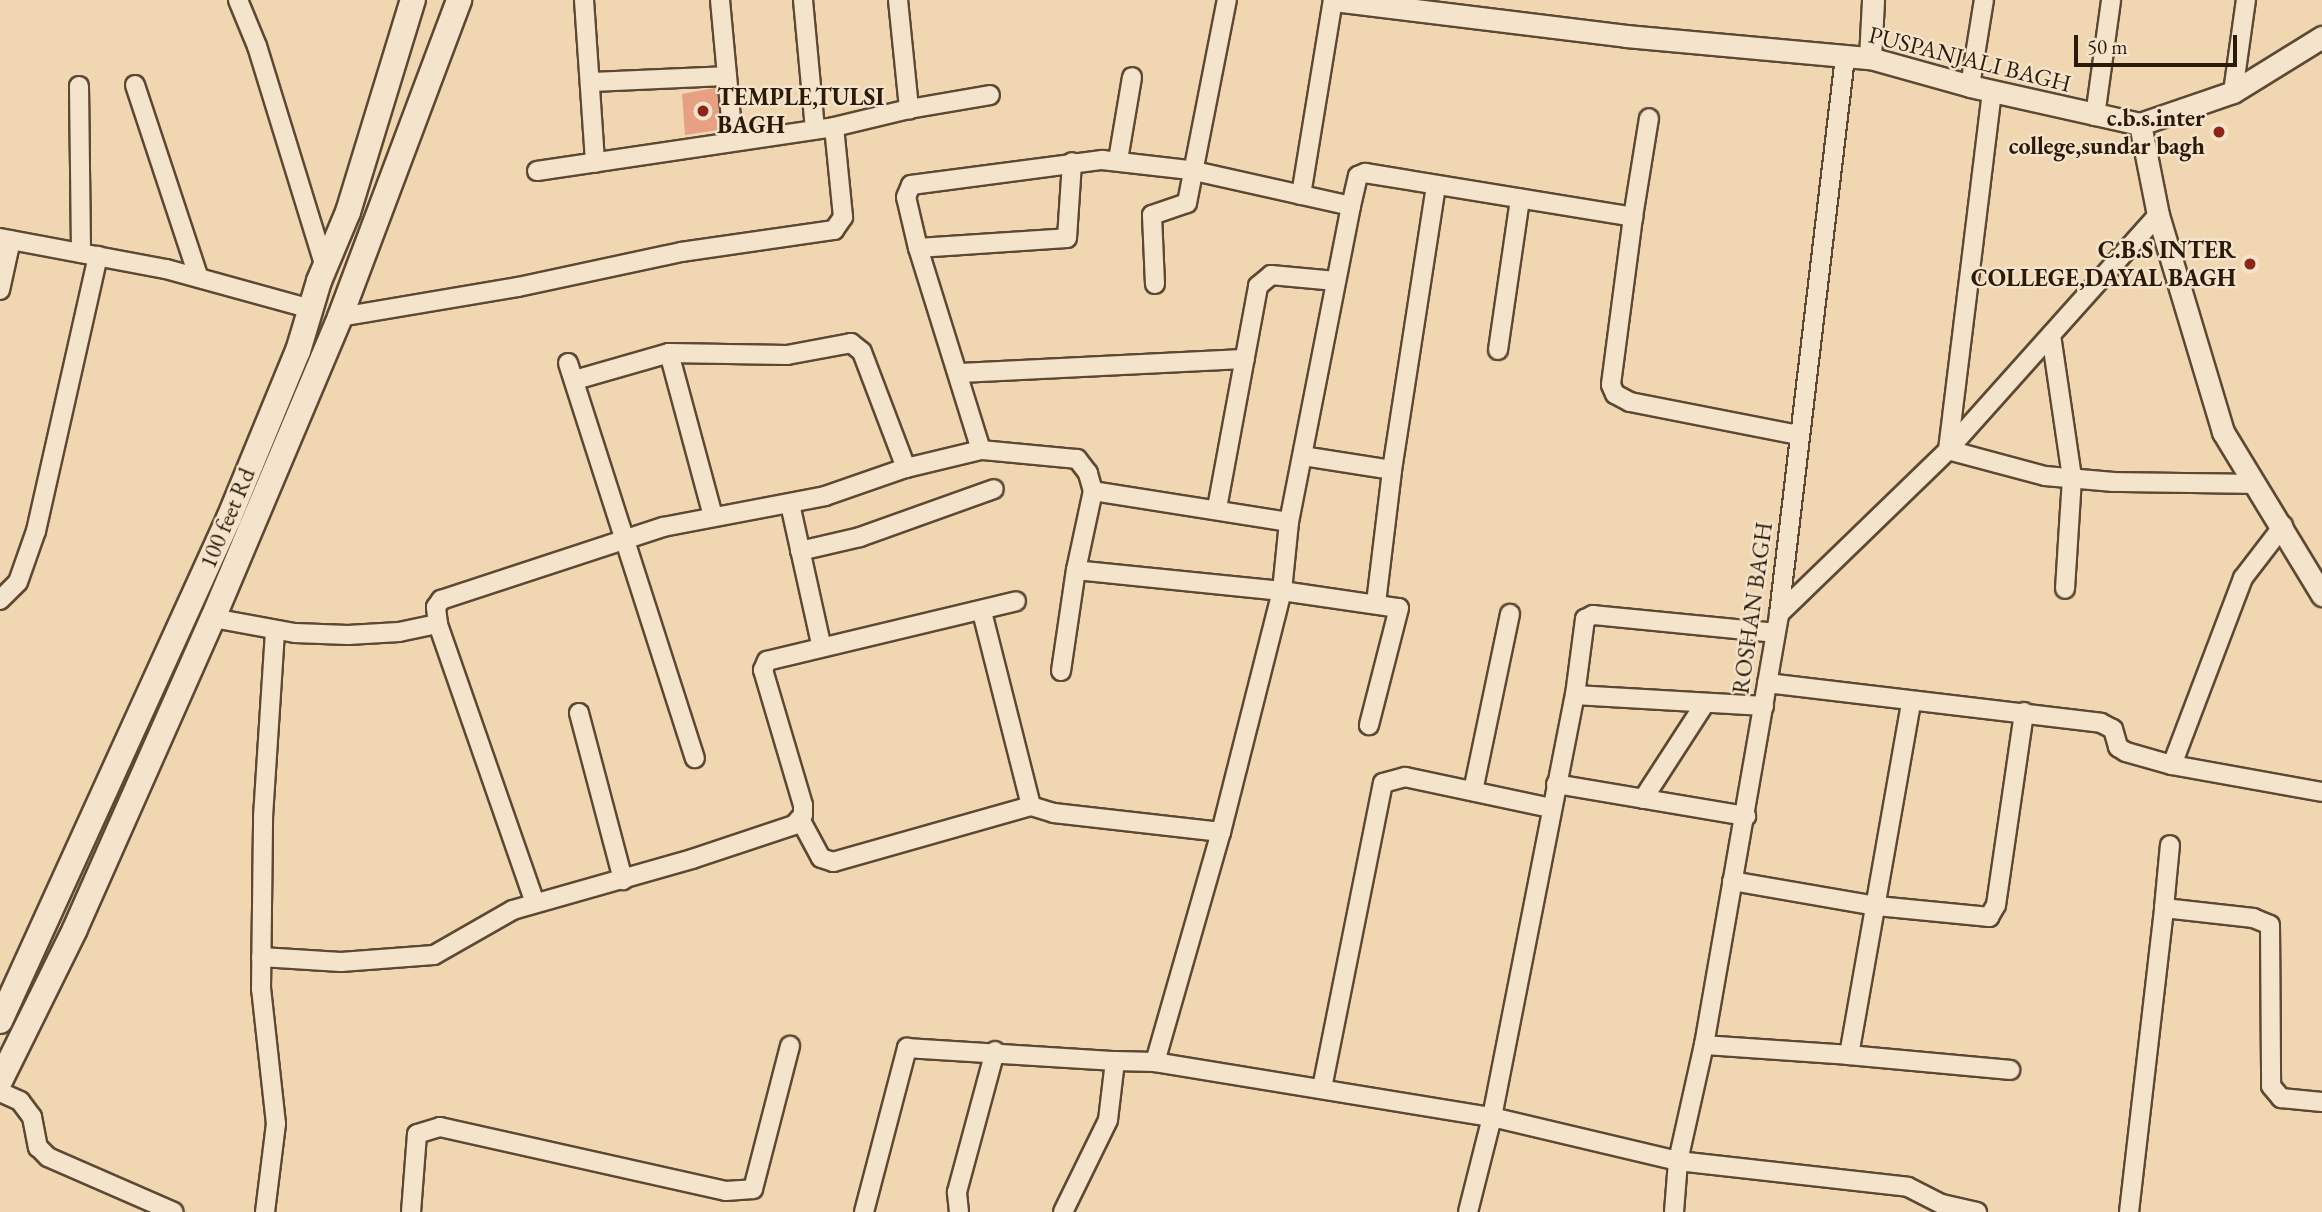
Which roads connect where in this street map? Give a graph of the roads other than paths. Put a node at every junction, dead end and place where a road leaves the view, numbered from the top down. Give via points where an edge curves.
1 (238, 0) edge
2 (413, 0) edge
3 (459, 0) edge
4 (584, 0) edge
5 (720, 0) edge
6 (803, 0) edge
7 (898, 0) edge
8 (1227, 0) edge
9 (1333, 0) edge
10 (1873, 0) edge
11 (1984, 0) edge
12 (2111, 0) edge
13 (2246, 0) edge
14 (1417, 4) edge
15 (2322, 37) edge
16 (1845, 57) junction
17 (1870, 58) junction
18 (727, 76) junction
19 (1132, 77) dead end
20 (590, 82) junction
21 (135, 85) dead end
22 (79, 86) dead end
23 (1970, 86) junction
24 (1992, 91) junction
25 (2233, 92) junction
26 (990, 95) dead end
27 (909, 109) junction
28 (2095, 116) junction
29 (1649, 118) dead end
30 (2140, 124) junction
31 (834, 127) junction
32 (815, 129) junction
33 (733, 140) junction
34 (1118, 160) junction
35 (1072, 162) junction
36 (595, 163) junction
37 (1191, 170) junction
38 (537, 172) dead end
39 (1436, 185) junction
40 (1301, 195) junction
41 (1520, 199) junction
42 (1351, 206) junction
43 (2158, 215) junction
44 (1633, 217) junction
45 (5, 239) edge
46 (918, 248) junction
47 (90, 255) junction
48 (325, 267) junction
49 (199, 278) junction
50 (1336, 281) junction
51 (1155, 284) dead end
52 (0, 290) edge
53 (311, 309) junction
54 (340, 317) junction
55 (2052, 335) junction
56 (1498, 350) dead end
57 (669, 353) junction
58 (1245, 359) junction
59 (568, 362) dead end
60 (959, 373) junction
61 (575, 380) junction
62 (1798, 435) junction
63 (981, 450) junction
64 (1948, 450) junction
65 (1303, 456) junction
66 (906, 468) junction
67 (1392, 470) junction
68 (2071, 478) junction
69 (2252, 484) junction
70 (994, 489) dead end
71 (1093, 491) junction
72 (790, 504) junction
73 (1217, 508) junction
74 (713, 516) junction
75 (1289, 522) junction
76 (2283, 526) junction
77 (624, 539) junction
78 (800, 551) junction
79 (1076, 570) junction
80 (2065, 589) dead end
81 (1282, 591) junction
82 (2322, 595) edge
83 (0, 600) edge
84 (1016, 601) dead end
85 (1376, 603) junction
86 (982, 612) junction
87 (1510, 614) dead end
88 (1779, 614) junction
89 (213, 618) junction
90 (438, 624) junction
91 (275, 629) junction
92 (1775, 633) junction
93 (821, 644) junction
94 (1061, 671) dead end
95 (1767, 683) junction
96 (1575, 695) junction
97 (1705, 703) junction
98 (1912, 703) junction
99 (1764, 706) junction
100 (2024, 712) junction
101 (579, 713) dead end
102 (1369, 725) dead end
103 (695, 758) dead end
104 (2172, 765) junction
105 (1556, 784) junction
106 (1473, 791) junction
107 (2322, 792) edge
108 (1643, 799) junction
109 (1031, 806) junction
110 (1551, 808) junction
111 (1746, 816) junction
112 (800, 820) junction
113 (1220, 832) junction
114 (2170, 845) dead end
115 (623, 880) junction
116 (1732, 881) junction
117 (535, 903) junction
118 (1877, 906) junction
119 (2164, 908) junction
120 (261, 957) junction
121 (0, 1021) edge
122 (1704, 1045) junction
123 (790, 1046) dead end
124 (995, 1051) junction
125 (1849, 1055) junction
126 (1115, 1061) junction
127 (1154, 1062) junction
128 (2010, 1070) dead end
129 (0, 1081) edge
130 (1322, 1088) junction
131 (0, 1092) edge
132 (2322, 1102) edge
133 (1492, 1117) junction
134 (1678, 1161) junction
135 (1932, 1206) edge
136 (173, 1212) edge
137 (265, 1212) edge
138 (411, 1212) edge
139 (864, 1212) edge
140 (958, 1212) edge
141 (1063, 1212) edge
142 (1468, 1212) edge
143 (1674, 1212) edge
144 (1977, 1212) edge
145 (2129, 1212) edge

1 - 48 street via 257,46
2 - 48 main road, 100 feet Rd via 348,212
3 - 54 main road
4 - 20 street
5 - 18 street
6 - 32 street
7 - 27 street
8 - 37 street
9 - 14 street, PUSPANJALI BAGH
9 - 40 street
10 - 17 street
11 - 23 street
12 - 28 street
13 - 25 street
14 - 16 street, PUSPANJALI BAGH via 1626,36
15 - 25 street, PUSPANJALI BAGH
16 - 17 street, PUSPANJALI BAGH
16 - 62 street, ROSHAN BAGH
17 - 23 street, PUSPANJALI BAGH
18 - 20 street
18 - 33 street
19 - 34 street
20 - 36 street
21 - 49 street
22 - 47 street
23 - 24 street, PUSPANJALI BAGH
24 - 28 street, PUSPANJALI BAGH
24 - 64 street
25 - 30 street, PUSPANJALI BAGH
26 - 27 street
27 - 31 street
28 - 30 street, PUSPANJALI BAGH
29 - 44 street
30 - 43 street
31 - 32 street
31 - 54 street via 843,217 834,230 681,252 518,287
32 - 33 street
33 - 36 street
34 - 35 street
34 - 37 street
35 - 46 street via 1067,238
35 - 46 street via 911,185 906,197
36 - 38 street
37 - 40 street
37 - 51 street via 1187,203 1152,215
39 - 41 street
39 - 42 street via 1361,173
39 - 67 street
40 - 42 street
41 - 44 street
41 - 56 street
42 - 50 street
43 - 55 street
43 - 69 street via 2223,432
44 - 62 street via 1612,390 1630,402
45 - 47 street
45 - 52 street
46 - 60 street
47 - 49 street
47 - 83 street via 36,531 18,583
48 - 53 main road, 100 feet Rd
49 - 53 street
50 - 58 street via 1271,275 1264,279
50 - 65 street
53 - 121 main road, 100 feet Rd via 229,518
54 - 89 main road
55 - 64 street
55 - 68 street
57 - 61 street
57 - 66 street via 787,355 843,343 858,345
57 - 74 street
58 - 60 street
58 - 73 street
59 - 61 street
60 - 63 street
61 - 77 street
62 - 88 street, ROSHAN BAGH
63 - 66 street
63 - 71 street via 1077,459 1084,464
64 - 68 street via 2045,476
64 - 88 street
65 - 67 street
65 - 75 street
66 - 72 street
67 - 85 street
68 - 69 street
68 - 80 street
69 - 76 street
70 - 78 street via 860,537
71 - 73 street
71 - 79 street
72 - 74 street
72 - 78 street
73 - 75 street
74 - 77 street
75 - 81 street
76 - 82 street
76 - 104 street via 2243,578
77 - 90 street via 441,600 436,607
77 - 103 street
78 - 93 street
79 - 81 street
79 - 94 street
81 - 85 street
81 - 113 street
84 - 86 street
85 - 102 street via 1397,606 1401,613
86 - 93 street
86 - 109 street
87 - 106 street
88 - 92 street, ROSHAN BAGH
89 - 91 street
89 - 129 main road via 75,929
90 - 91 street via 348,635
90 - 117 street
91 - 120 street via 263,817
92 - 95 street, ROSHAN BAGH
92 - 96 street via 1588,615
93 - 112 street via 770,659 764,665 803,805
95 - 98 street
95 - 99 street, ROSHAN BAGH
96 - 97 street
96 - 105 street
97 - 99 street
97 - 108 street
98 - 100 street
98 - 118 street
99 - 111 street, ROSHAN BAGH
100 - 104 street via 2101,723 2113,729 2123,750
100 - 118 street via 1994,913 1978,918
101 - 115 street
104 - 107 street
105 - 108 street
105 - 110 street
106 - 110 street
106 - 130 street via 1398,777 1380,787
108 - 111 street
109 - 112 street via 833,862 821,858
109 - 113 street via 1054,813
110 - 133 street
111 - 116 street, ROSHAN BAGH
112 - 115 street
113 - 127 street
114 - 119 street
115 - 117 street
116 - 118 street
116 - 122 street, ROSHAN BAGH
117 - 120 street via 505,914 434,955 341,962
118 - 125 street
119 - 132 street via 2253,918 2270,925 2272,1086 2281,1098
119 - 145 street
120 - 137 street via 276,1115
122 - 125 street
122 - 134 street, ROSHAN BAGH
123 - 138 street via 754,1189 726,1191 440,1127 417,1134
124 - 126 street
124 - 139 street via 907,1048
124 - 140 street via 957,1192
125 - 128 street
126 - 127 street
126 - 141 street via 1108,1120
127 - 130 street
130 - 133 street
131 - 136 street via 20,1101 33,1116 38,1147 48,1157
133 - 134 street
133 - 142 street
134 - 135 street via 1908,1187
134 - 143 street, ROSHAN BAGH
135 - 144 street

